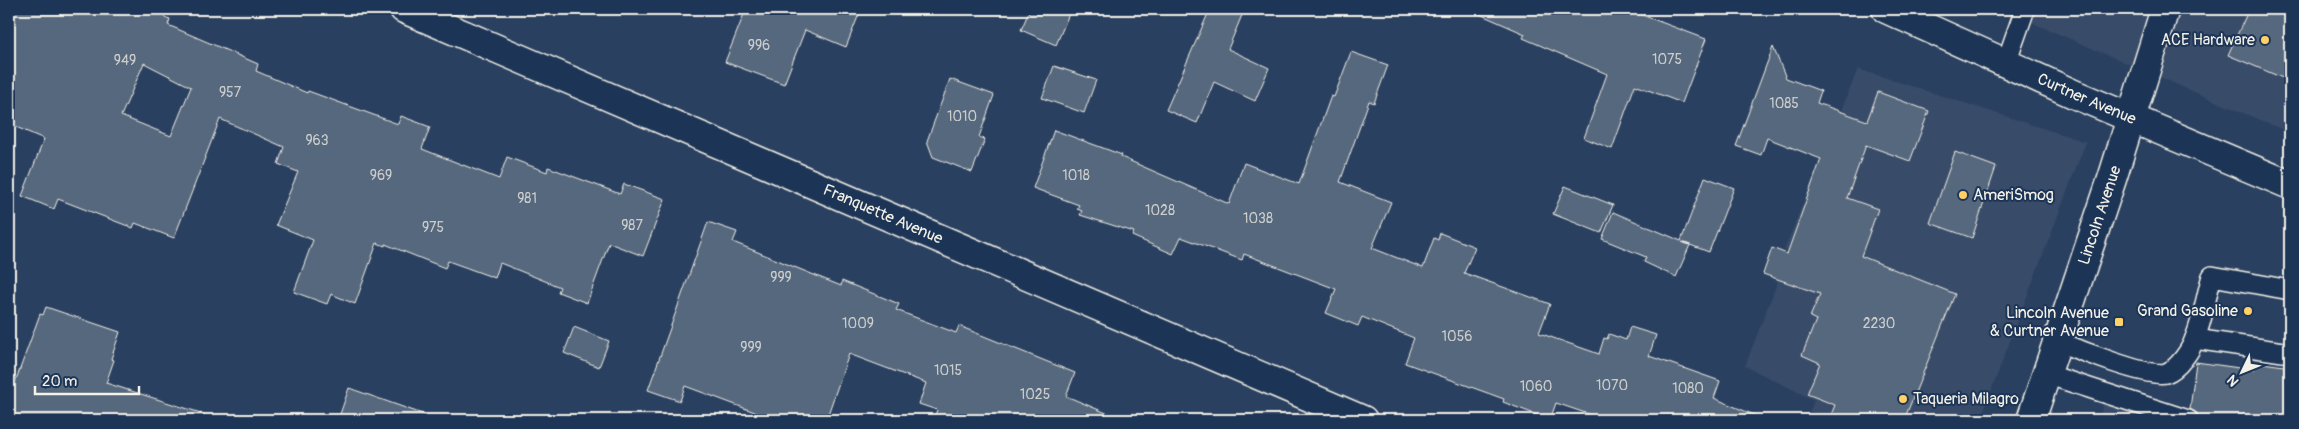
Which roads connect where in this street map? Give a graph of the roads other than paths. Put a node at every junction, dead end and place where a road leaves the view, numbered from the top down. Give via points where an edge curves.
1 (404, 9) edge
2 (1886, 9) edge
3 (2025, 9) edge
4 (2165, 9) edge
5 (2006, 63) junction
6 (2130, 117) junction
7 (2290, 185) edge
8 (2283, 292) edge
9 (2195, 339) junction
10 (2057, 341) junction
11 (2279, 348) edge
12 (2046, 374) junction
13 (1363, 420) edge
14 (2031, 420) edge
15 (2188, 420) edge

1 - 13 street, Franquette Avenue
2 - 5 street, Curtner Avenue
3 - 5 lane
4 - 6 street, Lincoln Avenue
5 - 6 street, Curtner Avenue
6 - 7 street, Curtner Avenue
6 - 10 street, Lincoln Avenue
8 - 9 lane via 2212,276
9 - 10 lane via 2176,368 2165,373 2110,361
9 - 11 lane
10 - 12 street, Lincoln Avenue
12 - 14 street, Lincoln Avenue
12 - 15 lane

